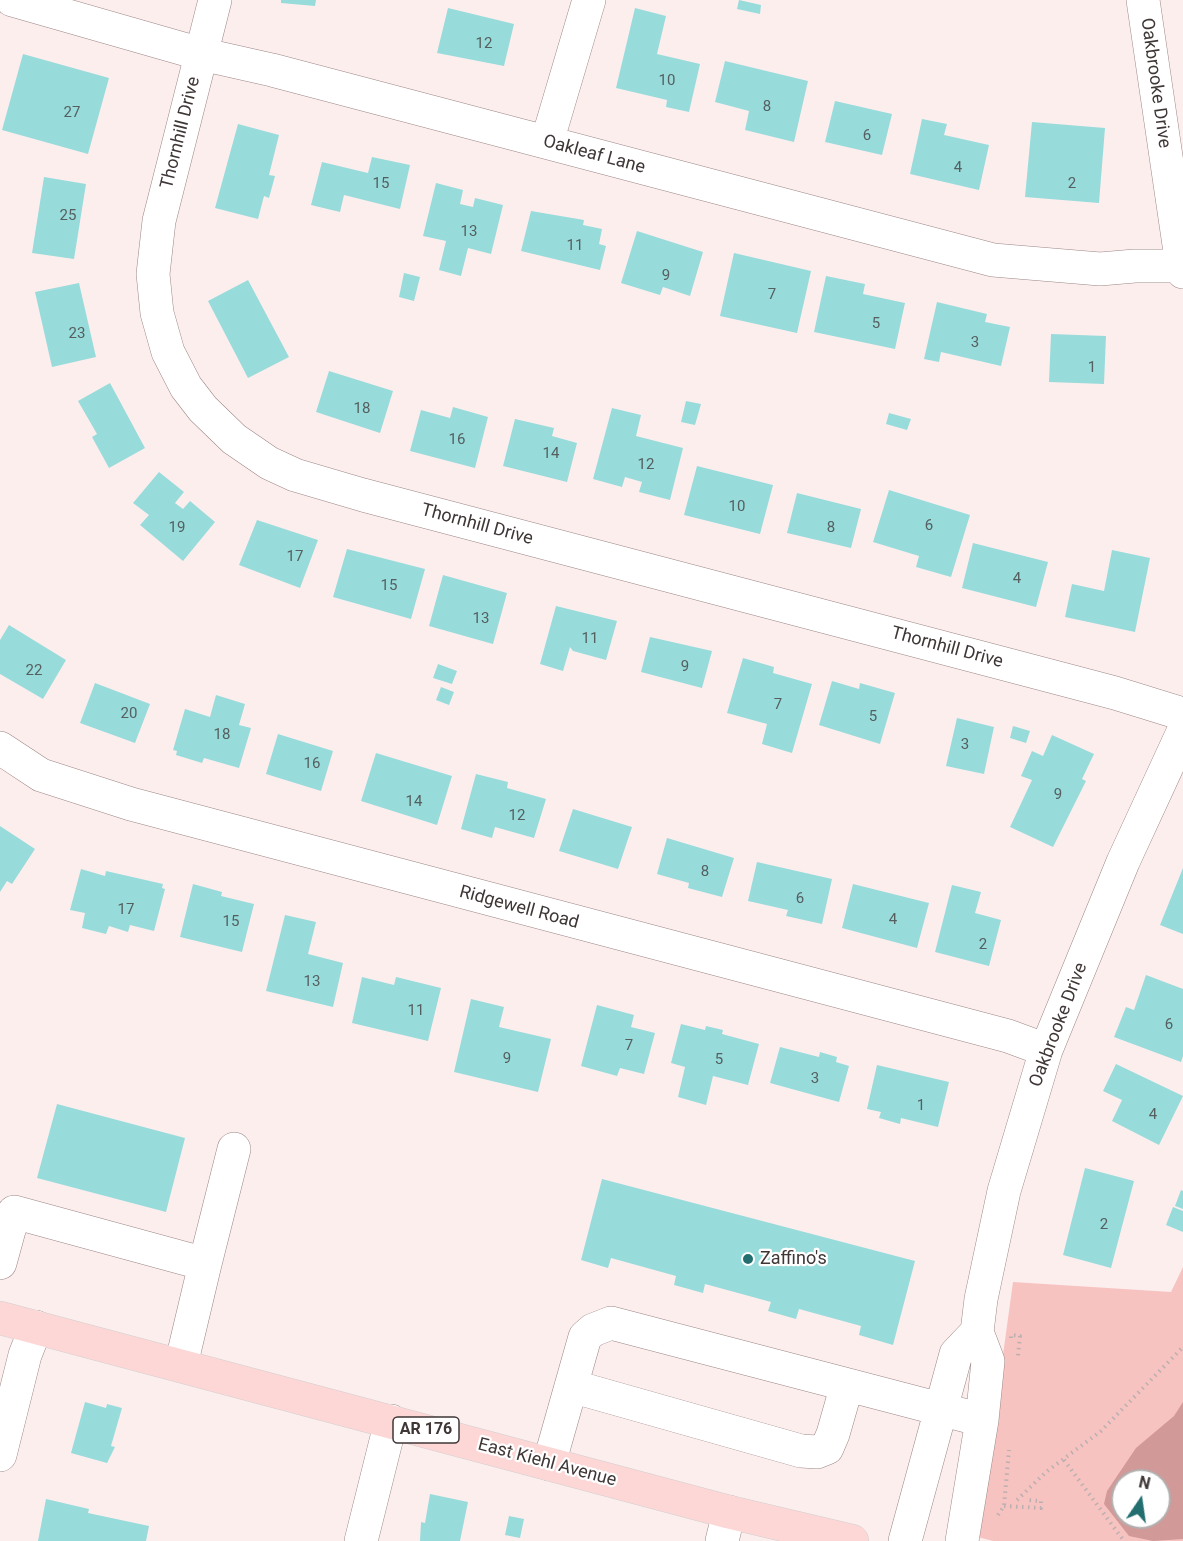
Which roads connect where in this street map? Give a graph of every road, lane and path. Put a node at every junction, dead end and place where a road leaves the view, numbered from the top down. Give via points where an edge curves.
1 (12, 0) edge
2 (215, 0) edge
3 (589, 0) edge
4 (1143, 0) edge
5 (201, 54) junction
6 (547, 142) junction
7 (1182, 269) edge
8 (1183, 714) edge
9 (1183, 732) edge
10 (0, 748) edge
11 (1046, 1050) junction
12 (234, 1149) dead end
13 (0, 1263) edge
14 (206, 1264) junction
15 (0, 1318) edge
16 (36, 1327) junction
17 (977, 1332) junction
18 (1183, 1347) edge
19 (181, 1365) junction
20 (847, 1385) junction
21 (571, 1386) junction
22 (940, 1409) junction
23 (982, 1420) junction
24 (392, 1421) junction
25 (0, 1455) edge
26 (1064, 1460) junction
27 (549, 1464) junction
28 (1017, 1500) dead end
29 (1026, 1500) dead end
30 (1004, 1506) dead end
31 (726, 1526) edge
32 (362, 1541) edge
33 (852, 1541) edge
34 (905, 1541) edge
35 (962, 1541) edge
36 (1124, 1541) edge

1 - 5 street, Oakleaf Lane
2 - 5 street, Thornhill Drive
3 - 6 street
4 - 7 street, Oakbrooke Drive
5 - 6 street, Oakleaf Lane
5 - 8 street, Thornhill Drive via 154,247 157,313 168,352 186,387 234,439 269,463 363,495
6 - 7 street, Oakleaf Lane via 993,260 1100,269
9 - 11 street, Oakbrooke Drive
10 - 11 street, Ridgewell Road via 42,775 131,804 1008,1036
11 - 17 street, Oakbrooke Drive via 1002,1201
12 - 14 street
13 - 14 street via 14,1212
14 - 19 street
15 - 16 main road, East Kiehl Avenue / AR 176
16 - 19 main road, East Kiehl Avenue / AR 176
16 - 25 street via 25,1354
17 - 22 street via 956,1354
17 - 23 street, Oakbrooke Drive via 988,1361
18 - 26 path via 1101,1431
19 - 24 main road, East Kiehl Avenue / AR 176
20 - 21 street via 611,1323 585,1337
20 - 21 street via 834,1434 827,1448 817,1452 801,1451
20 - 22 street
21 - 27 street
22 - 23 street
22 - 34 street
23 - 35 street, Oakbrooke Drive
24 - 27 main road, East Kiehl Avenue / AR 176
24 - 32 street
26 - 28 path
26 - 36 path
27 - 31 main road, East Kiehl Avenue / AR 176
29 - 30 path via 1041,1501 1041,1508
31 - 33 main road, East Kiehl Avenue / AR 176

